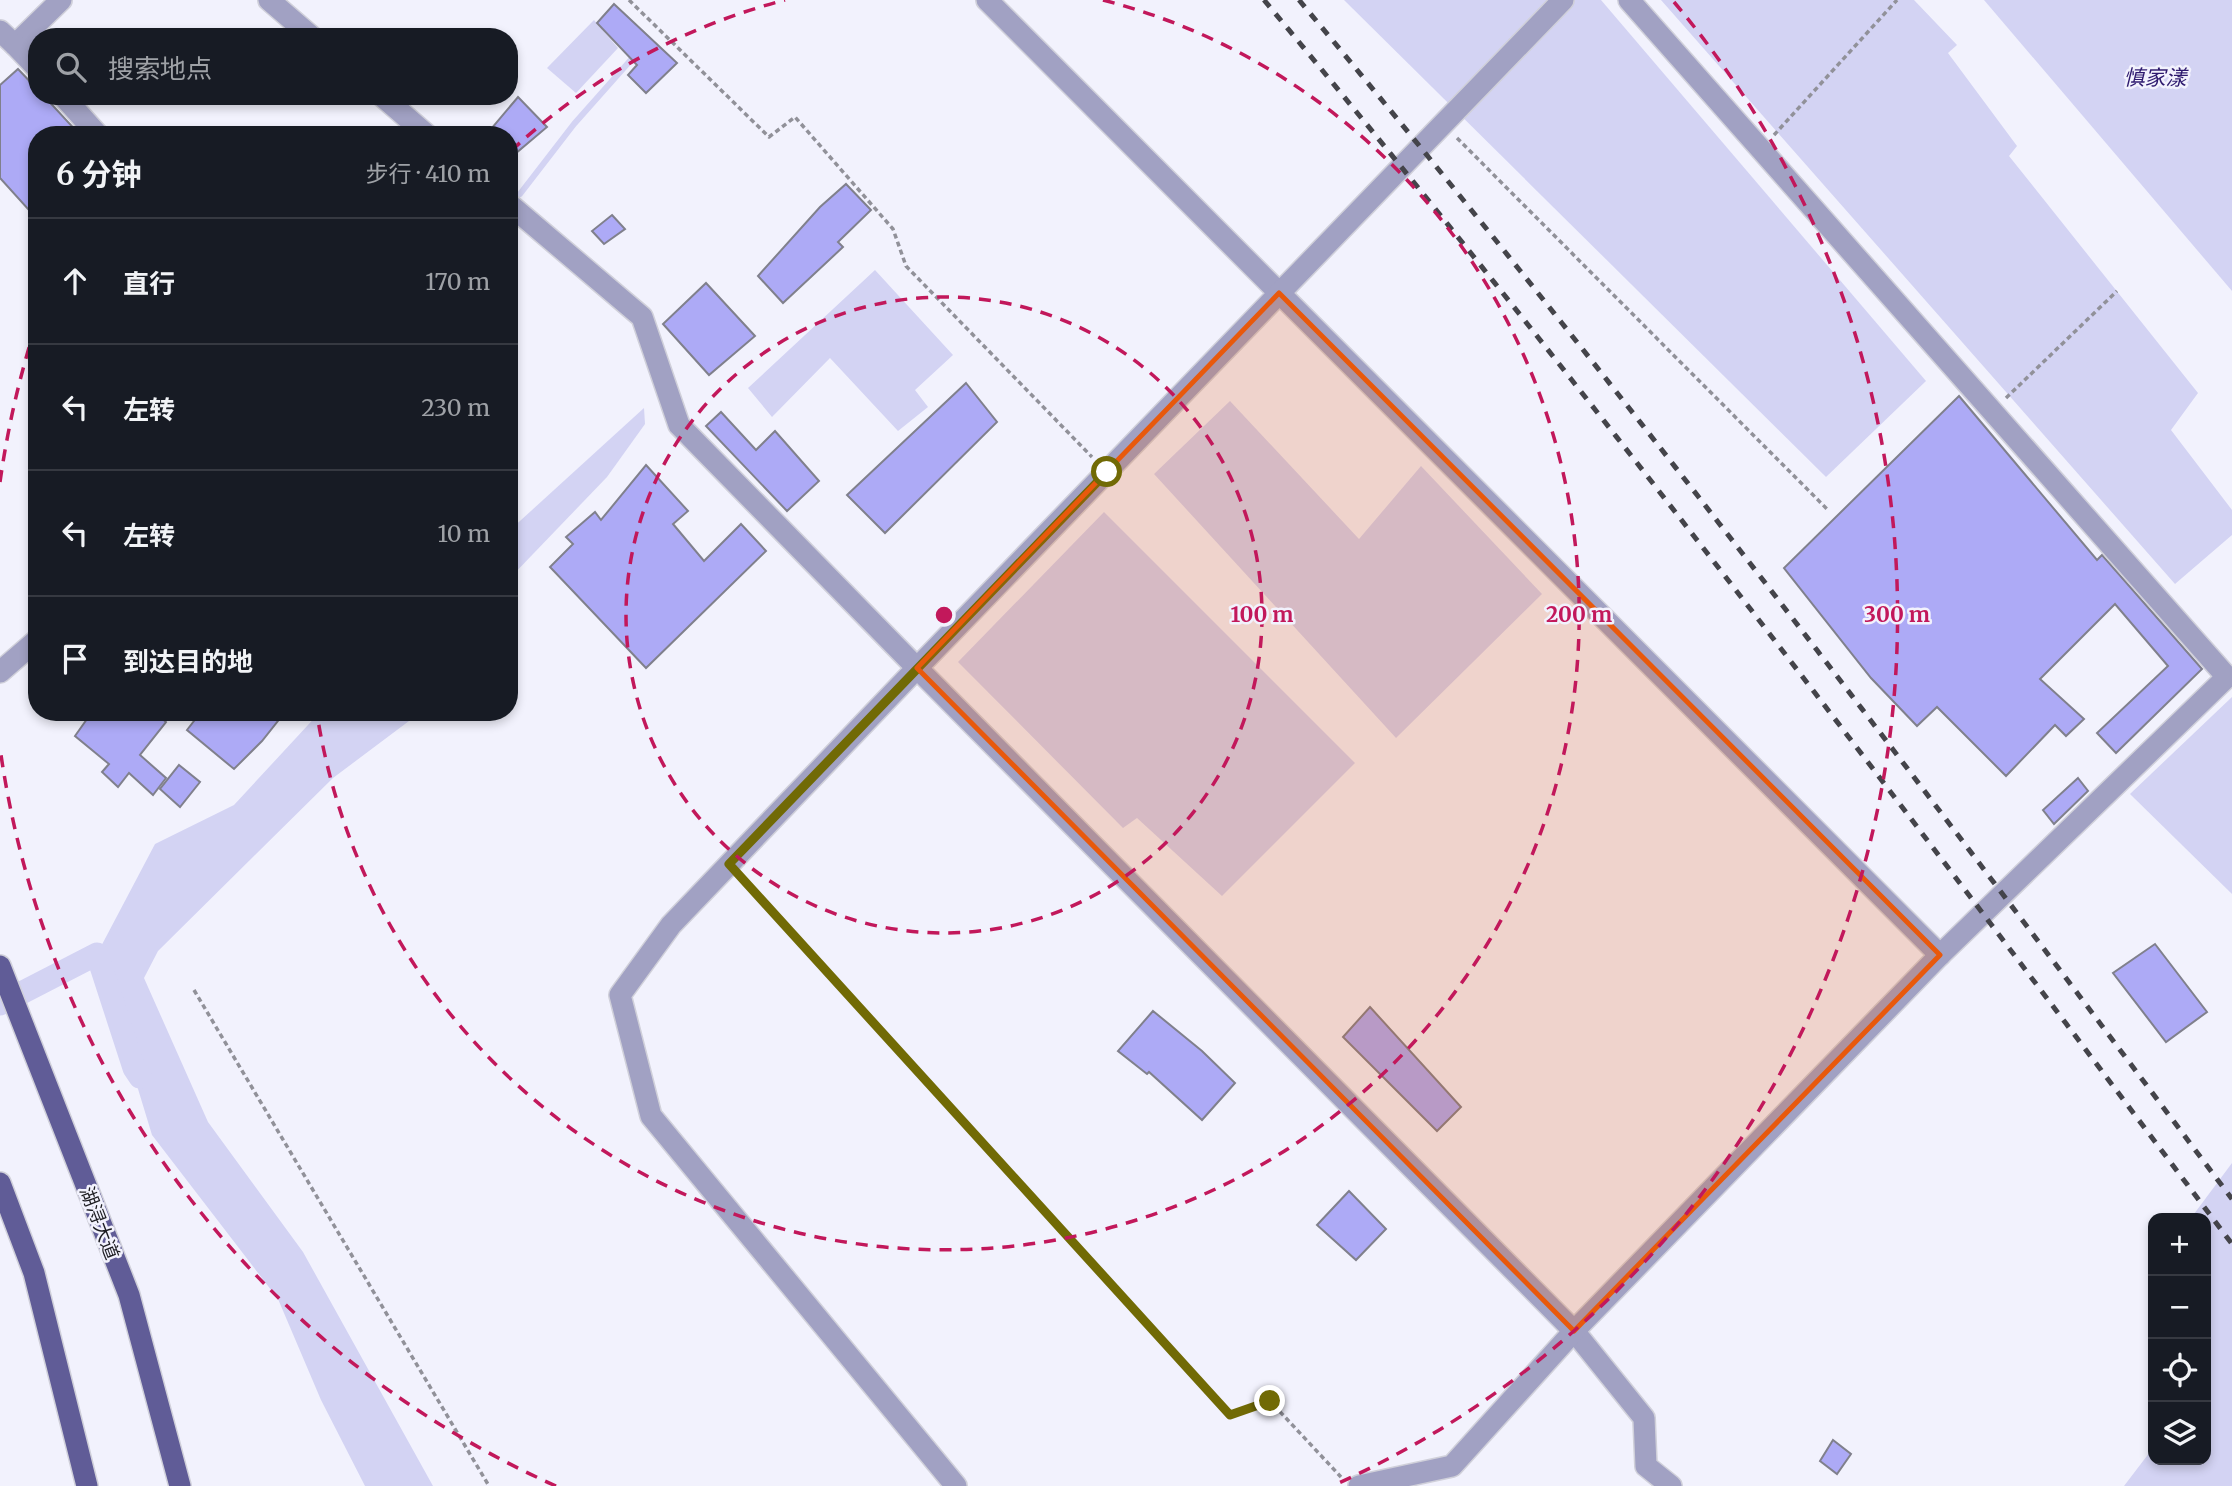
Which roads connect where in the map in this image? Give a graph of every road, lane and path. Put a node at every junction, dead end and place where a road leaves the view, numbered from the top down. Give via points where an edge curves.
1 (61, 0) edge
2 (269, 0) edge
3 (629, 0) edge
4 (986, 0) edge
5 (1563, 0) edge
6 (1629, 0) edge
7 (1897, 0) edge
8 (302, 28) edge
9 (8, 38) edge
10 (28, 59) edge
11 (71, 105) edge
12 (392, 105) edge
13 (1443, 124) junction
14 (90, 126) edge
15 (417, 126) edge
16 (1761, 150) junction
17 (518, 212) edge
18 (2117, 291) dead end
19 (1279, 293) junction
20 (1992, 412) junction
21 (1107, 472) junction
22 (1829, 511) dead end
23 (28, 648) edge
24 (917, 667) junction
25 (0, 672) edge
26 (729, 864) junction
27 (1940, 955) junction
28 (0, 966) edge
29 (194, 990) dead end
30 (0, 1183) edge
31 (1574, 1331) junction
32 (88, 1486) edge
33 (180, 1486) edge
34 (489, 1486) edge
35 (956, 1486) edge
36 (1349, 1486) edge
37 (1359, 1486) edge
38 (1671, 1486) edge

1 - 9 street
2 - 8 street
3 - 21 path via 769,137 795,117 893,229 906,266
4 - 19 street
5 - 13 street
6 - 16 street
7 - 16 path
9 - 10 street
11 - 14 street
12 - 15 street
13 - 19 street
13 - 22 path
16 - 20 street
17 - 24 street via 642,317 679,425
18 - 20 path
19 - 21 street
19 - 27 street
20 - 27 street via 2227,677
21 - 24 street
23 - 25 street
24 - 26 street
24 - 31 street
26 - 35 street via 671,925 620,995 651,1116
26 - 36 path via 1230,1415 1270,1401
27 - 31 street
28 - 33 main road, 湖浔大道 via 129,1296
29 - 34 path
30 - 32 main road via 34,1273
31 - 37 street via 1452,1466
31 - 38 street via 1644,1418 1646,1466

